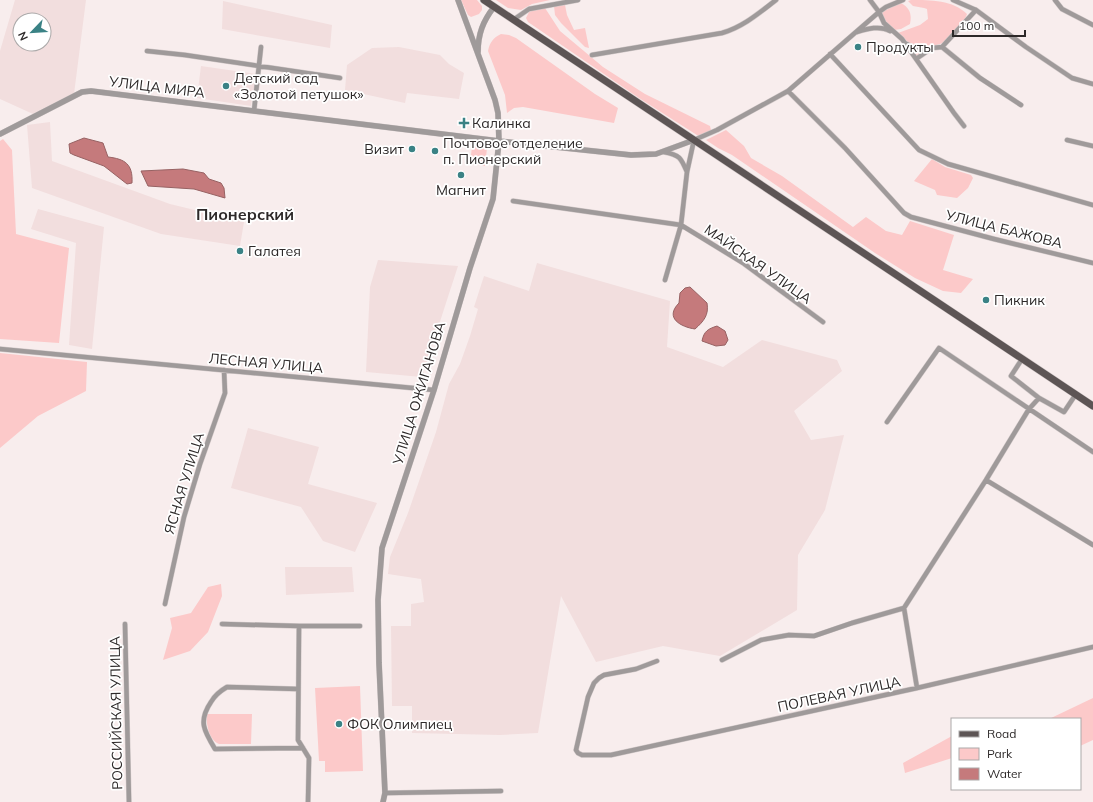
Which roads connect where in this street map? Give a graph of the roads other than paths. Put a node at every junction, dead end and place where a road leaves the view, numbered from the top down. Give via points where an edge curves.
1 (458, 0) edge
2 (484, 0) edge
3 (578, 0) edge
4 (776, 0) edge
5 (870, 0) edge
6 (903, 0) edge
7 (953, 0) edge
8 (1055, 0) edge
9 (494, 7) junction
10 (976, 10) junction
11 (879, 12) junction
12 (513, 20) junction
13 (1093, 25) edge
14 (855, 32) junction
15 (895, 33) junction
16 (905, 43) junction
17 (261, 47) dead end
18 (942, 47) junction
19 (932, 48) junction
20 (147, 51) dead end
21 (830, 54) junction
22 (592, 55) dead end
23 (479, 56) junction
24 (916, 59) junction
25 (259, 67) junction
26 (340, 78) dead end
27 (1093, 84) edge
28 (788, 91) junction
29 (1021, 105) dead end
30 (254, 111) junction
31 (964, 126) dead end
32 (0, 134) edge
33 (694, 140) junction
34 (1067, 140) dead end
35 (499, 141) junction
36 (1093, 146) edge
37 (664, 152) junction
38 (688, 172) junction
39 (513, 201) dead end
40 (1093, 205) edge
41 (681, 225) junction
42 (1093, 263) edge
43 (665, 280) dead end
44 (823, 322) dead end
45 (0, 348) edge
46 (1022, 359) junction
47 (224, 370) junction
48 (434, 390) junction
49 (1076, 394) junction
50 (1039, 398) junction
51 (1093, 406) edge
52 (1029, 409) junction
53 (887, 422) dead end
54 (1093, 452) edge
55 (986, 480) junction
56 (1093, 545) edge
57 (165, 604) dead end
58 (904, 608) junction
59 (125, 624) dead end
60 (222, 624) dead end
61 (299, 626) junction
62 (360, 626) dead end
63 (1093, 647) edge
64 (722, 660) dead end
65 (657, 661) dead end
66 (917, 688) junction
67 (298, 689) junction
68 (303, 748) junction
69 (501, 791) dead end
70 (385, 793) junction
71 (129, 802) edge
72 (308, 802) edge
73 (383, 802) edge

1 - 23 street, УЛИЦА ОЖИГАНОВА
2 - 9 main road
3 - 12 street via 529,8
4 - 22 street via 747,22 722,33
5 - 11 street
6 - 11 street
7 - 10 street
8 - 13 street via 1062,9
9 - 12 main road
9 - 23 street via 481,29
10 - 18 street
10 - 27 street via 1072,78
11 - 14 street
11 - 15 street via 884,23
12 - 33 main road
14 - 15 street via 872,28 887,29
14 - 21 street
15 - 16 street
16 - 19 street via 918,48
16 - 24 street
17 - 25 street
18 - 19 street
18 - 29 street via 980,78
19 - 24 street
20 - 25 street
21 - 28 street
21 - 40 street via 919,150 948,164
23 - 35 street, УЛИЦА ОЖИГАНОВА via 495,100
24 - 31 street
25 - 26 street
25 - 30 street
28 - 33 street
28 - 42 street, УЛИЦА БАЖОВА via 910,217
30 - 32 street, УЛИЦА МИРА via 91,91 82,92
30 - 35 street, УЛИЦА МИРА
33 - 37 street, УЛИЦА МИРА
33 - 38 street
33 - 46 main road
34 - 36 street
35 - 37 street, УЛИЦА МИРА via 631,155
35 - 48 street, УЛИЦА ОЖИГАНОВА via 494,199 470,268
37 - 38 street via 675,154
38 - 41 street
39 - 41 street
41 - 43 street
41 - 44 street, МАЙСКАЯ УЛИЦА via 743,263
45 - 47 street, ЛЕСНАЯ УЛИЦА
46 - 49 main road
46 - 50 street via 1011,376
47 - 48 street, ЛЕСНАЯ УЛИЦА
47 - 57 street, ЯСНАЯ УЛИЦА via 225,393 184,516
48 - 70 street, УЛИЦА ОЖИГАНОВА via 382,548 378,600
49 - 50 street via 1064,412
49 - 51 main road
50 - 52 street
52 - 53 street via 939,348
52 - 54 street
52 - 55 street
55 - 56 street
55 - 58 street
58 - 64 street via 814,636 789,634 761,640
58 - 66 street
59 - 71 street, РОССИЙСКАЯ УЛИЦА
60 - 61 street
61 - 62 street
61 - 67 street
63 - 66 street, ПОЛЕВАЯ УЛИЦА
65 - 66 street, ПОЛЕВАЯ УЛИЦА via 636,669 604,675 594,683 588,697 576,750 578,753 588,756 611,755
67 - 68 street via 298,740
67 - 68 street via 227,687 218,692 203,716 207,735 215,749
68 - 72 street via 309,758
69 - 70 street
70 - 73 street, УЛИЦА ОЖИГАНОВА

